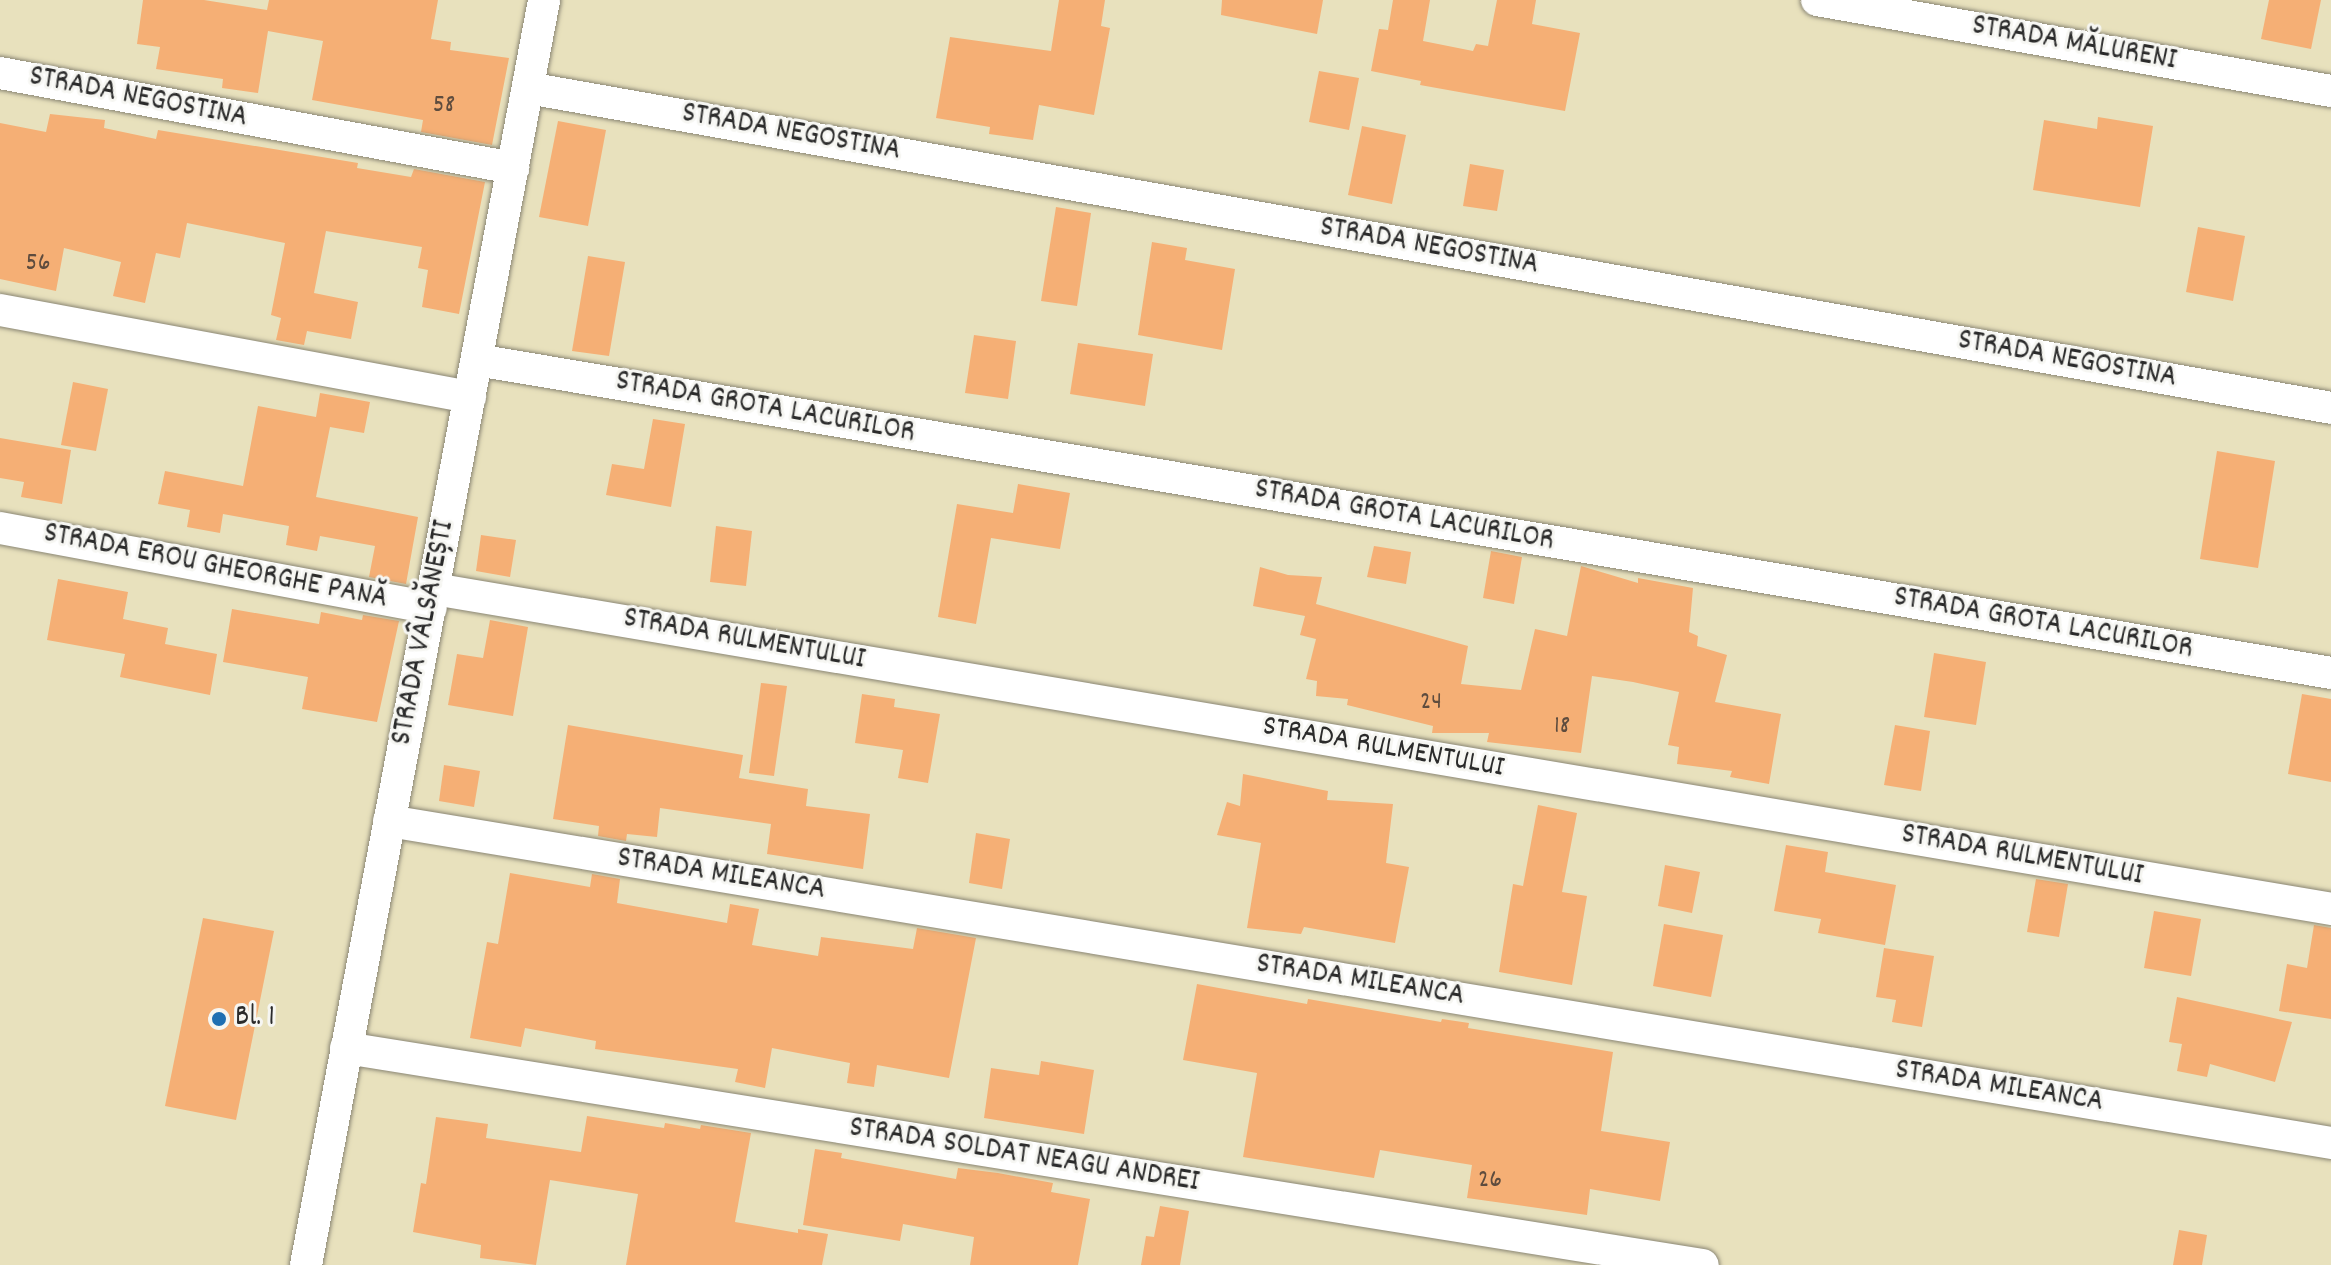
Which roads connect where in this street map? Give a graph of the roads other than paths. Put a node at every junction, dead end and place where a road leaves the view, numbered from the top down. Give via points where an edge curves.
1 (544, 0) edge
2 (1817, 0) edge
3 (0, 73) edge
4 (528, 88) junction
5 (2331, 91) edge
6 (513, 168) junction
7 (0, 310) edge
8 (477, 360) junction
9 (470, 397) junction
10 (2331, 408) edge
11 (0, 528) edge
12 (432, 599) junction
13 (2331, 673) edge
14 (389, 821) junction
15 (2331, 909) edge
16 (346, 1048) junction
17 (2331, 1143) edge
18 (306, 1265) edge
19 (1703, 1265) edge

1 - 4 street, STRADA VÂLSĂNEȘTI
2 - 5 street, STRADA MĂLURENI
3 - 6 street, STRADA NEGOSTINA
4 - 6 street, STRADA VÂLSĂNEȘTI
4 - 10 street, STRADA NEGOSTINA
6 - 8 street, STRADA VÂLSĂNEȘTI
7 - 9 street
8 - 9 street, STRADA VÂLSĂNEȘTI
8 - 13 street, STRADA GROTA LACURILOR
9 - 12 street, STRADA VÂLSĂNEȘTI
11 - 12 street, STRADA EROU GHEORGHE PANĂ
12 - 14 street, STRADA VÂLSĂNEȘTI
12 - 15 street, STRADA RULMENTULUI
14 - 16 street, STRADA VÂLSĂNEȘTI
14 - 17 street, STRADA MILEANCA
16 - 18 street, STRADA VÂLSĂNEȘTI
16 - 19 street, STRADA SOLDAT NEAGU ANDREI

